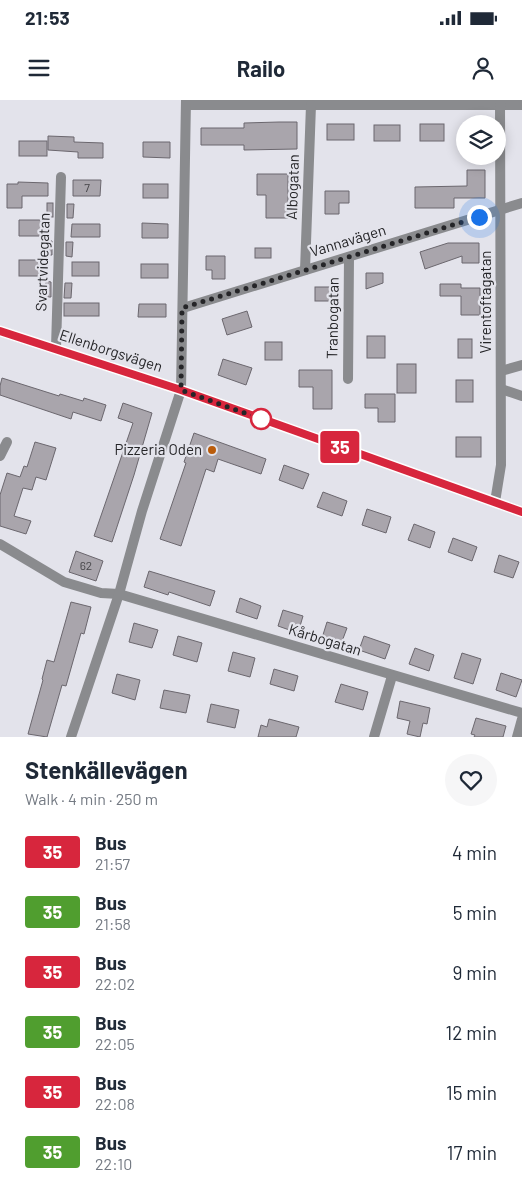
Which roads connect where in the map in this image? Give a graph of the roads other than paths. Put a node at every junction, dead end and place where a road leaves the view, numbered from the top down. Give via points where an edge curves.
1 (186, 102) edge
2 (500, 102) edge
3 (311, 105) junction
4 (522, 105) edge
5 (61, 177) dead end
6 (522, 203) edge
7 (501, 210) junction
8 (349, 257) junction
9 (305, 270) junction
10 (182, 308) junction
11 (0, 331) edge
12 (56, 348) junction
13 (522, 365) edge
14 (501, 371) junction
15 (348, 379) dead end
16 (501, 389) junction
17 (181, 390) junction
18 (522, 396) edge
19 (7, 442) dead end
20 (0, 456) edge
21 (495, 502) junction
22 (522, 512) edge
23 (0, 544) edge
24 (119, 594) junction
25 (392, 676) junction
26 (522, 713) edge
27 (522, 719) edge
28 (71, 737) edge
29 (374, 737) edge
30 (517, 737) edge

1 - 3 street
1 - 10 street
2 - 3 street
2 - 4 street
2 - 7 street, Virentoftagatan
3 - 9 street, Albogatan
5 - 12 street, Svartvidegatan
6 - 7 street, Vannavägen
7 - 8 street, Vannavägen
7 - 14 street, Virentoftagatan
8 - 9 street, Vannavägen
8 - 15 street, Tranbogatan
9 - 10 street, Vannavägen
10 - 17 street
11 - 12 street, Ellenborgsvägen
12 - 17 street, Ellenborgsvägen
13 - 14 street
14 - 16 street, Virentoftagatan
16 - 18 street
16 - 21 street, Virentoftagatan via 502,465
17 - 21 street, Ellenborgsvägen
17 - 24 street
19 - 20 street
21 - 22 street, Ellenborgsvägen
23 - 24 street, Kårbogatan via 64,582 101,593
24 - 25 street, Kårbogatan
24 - 28 street
25 - 26 street, Kårbogatan
25 - 29 street
27 - 30 street

